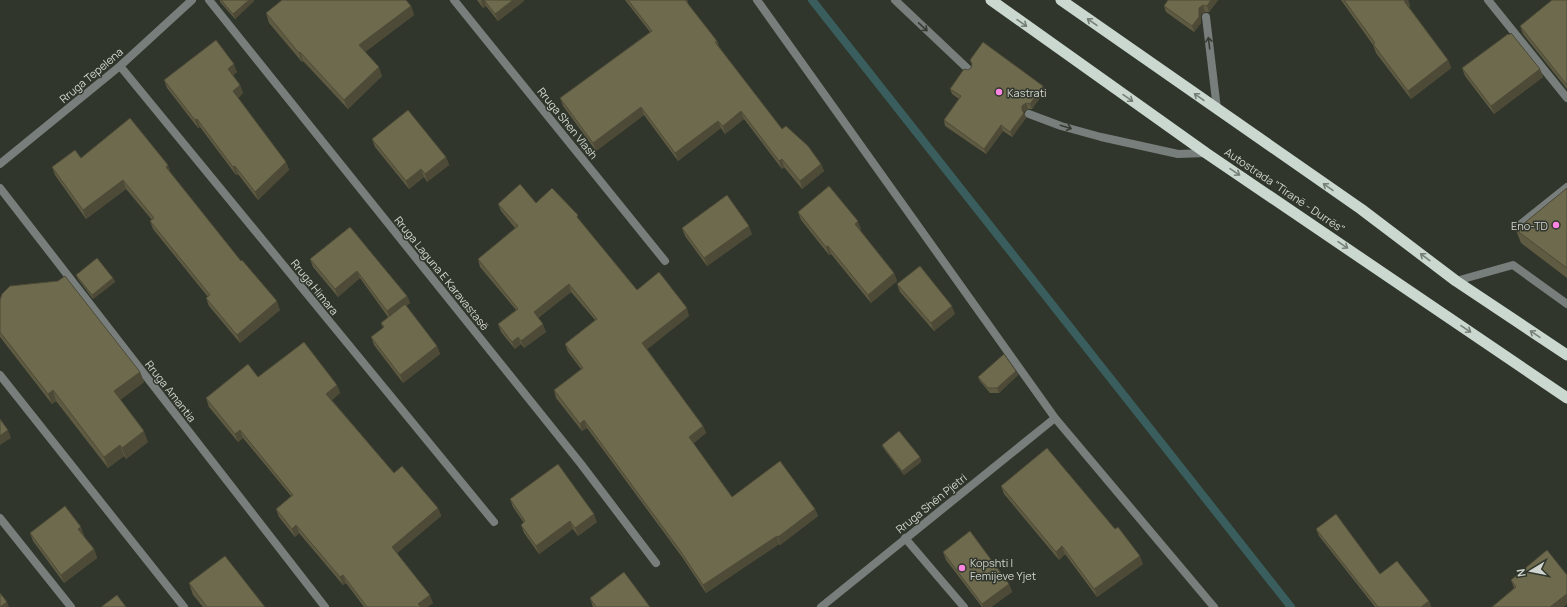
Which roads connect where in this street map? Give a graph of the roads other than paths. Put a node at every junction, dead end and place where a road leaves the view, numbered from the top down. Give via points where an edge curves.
1 (192, 0) edge
2 (209, 0) edge
3 (454, 0) edge
4 (757, 0) edge
5 (894, 0) edge
6 (991, 0) edge
7 (1061, 0) edge
8 (1488, 0) edge
9 (1206, 17) edge
10 (120, 66) junction
11 (969, 70) edge
12 (1567, 98) edge
13 (1216, 109) junction
14 (1029, 114) edge
15 (1206, 153) junction
16 (0, 164) edge
17 (1567, 187) edge
18 (0, 188) edge
19 (1517, 226) dead end
20 (665, 261) dead end
21 (1456, 281) junction
22 (1567, 304) edge
23 (1567, 355) edge
24 (0, 375) edge
25 (1567, 398) edge
26 (1055, 418) junction
27 (0, 518) edge
28 (494, 522) dead end
29 (906, 538) junction
30 (656, 563) dead end
31 (71, 607) edge
32 (184, 607) edge
33 (325, 607) edge
34 (821, 607) edge
35 (964, 607) edge
36 (1214, 607) edge

1 - 10 street, Rruga Tepelena
2 - 30 street, Rruga Laguna E Karavastasë via 581,464
3 - 20 street, Rruga Shen Vlash
4 - 26 street
5 -> 11 street
6 -> 15 highway, Autostrada "Tiranë - Durrës"
13 -> 7 highway
8 - 12 street
13 -> 9 street
10 - 16 street, Rruga Tepelena
10 - 28 street, Rruga Himara
21 -> 13 highway via 1360,209
14 -> 15 street via 1101,137 1178,154
15 -> 25 highway, Autostrada "Tiranë - Durrës"
17 - 19 street
18 - 33 street, Rruga Amantia
21 - 22 street via 1513,265
23 -> 21 highway
24 - 32 street
26 - 29 street, Rruga Shën Pjetri
26 - 36 street
27 - 31 street
29 - 34 street, Rruga Shën Pjetri
29 - 35 street

